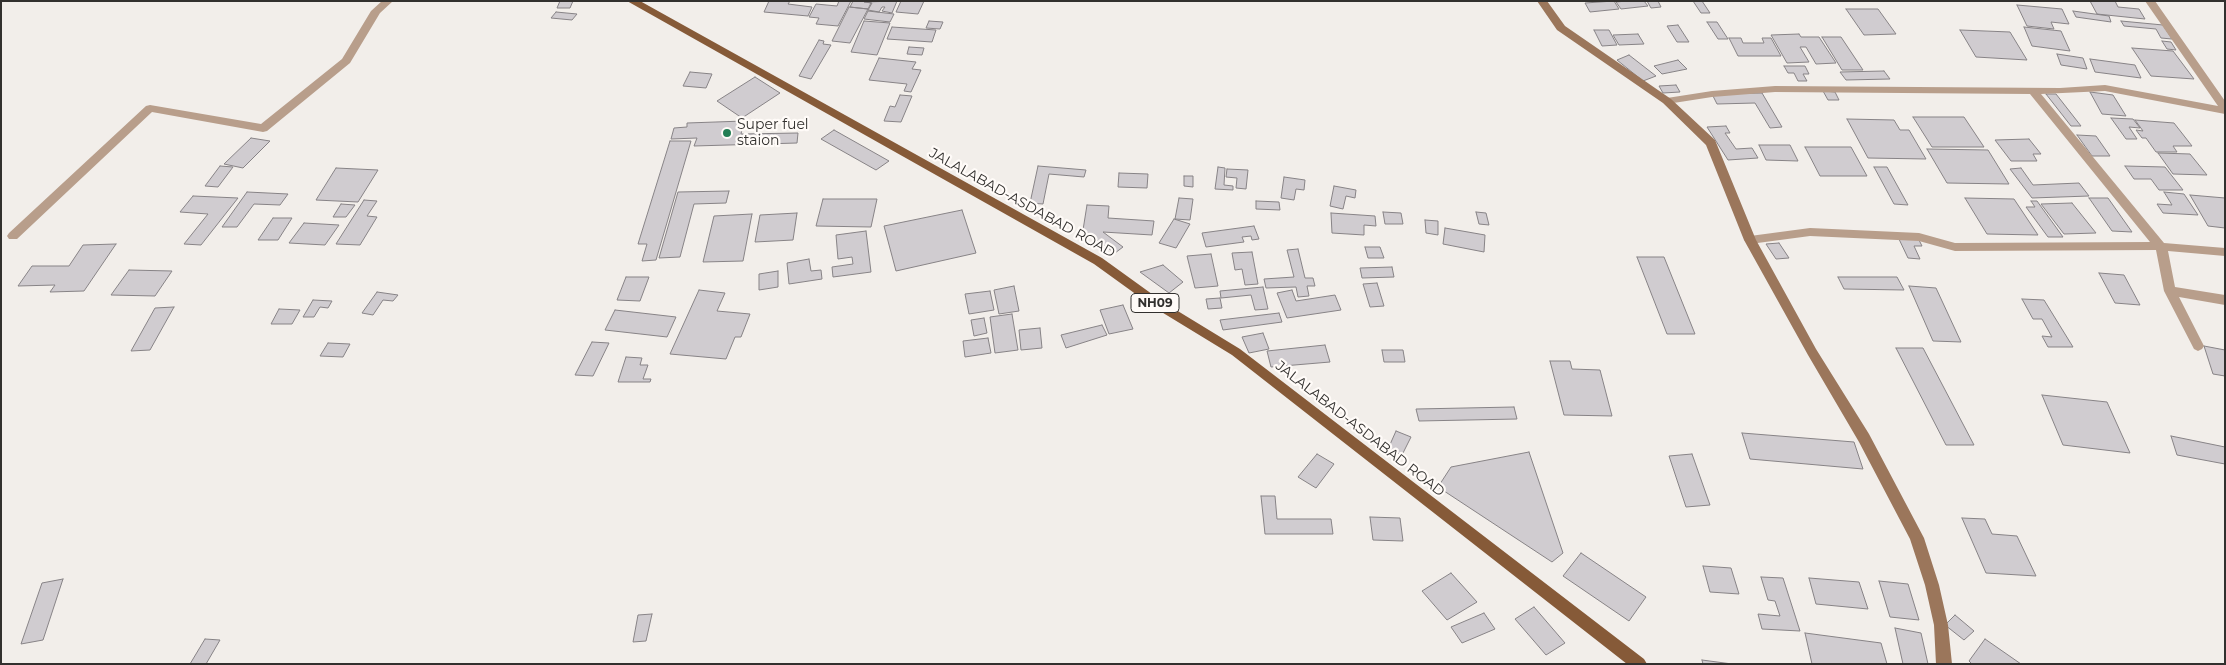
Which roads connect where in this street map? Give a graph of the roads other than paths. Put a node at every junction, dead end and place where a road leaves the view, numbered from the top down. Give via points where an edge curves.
1 (388, 1) edge
2 (632, 1) edge
3 (1542, 1) edge
4 (2150, 1) edge
5 (2032, 90) junction
6 (1667, 101) junction
7 (2225, 110) edge
8 (13, 236) dead end
9 (1750, 240) junction
10 (2161, 247) junction
11 (2225, 252) edge
12 (2170, 291) junction
13 (2225, 300) edge
14 (2198, 346) dead end
15 (1639, 664) edge
16 (1944, 664) edge

1 - 8 street via 376,11 346,61 263,128 150,108
2 - 15 main road, JALALABAD-ASDABAD ROAD / NH09 via 1098,261 1159,305 1236,352
3 - 6 street via 1561,28
4 - 7 street
5 - 6 street via 1775,88
5 - 7 street via 2105,88
5 - 10 street
6 - 9 street via 1711,143
9 - 10 street via 1810,232 1919,237 1955,247
9 - 16 street via 1864,438 1917,538 1941,625
10 - 11 street
10 - 12 street
12 - 13 street
12 - 14 street

